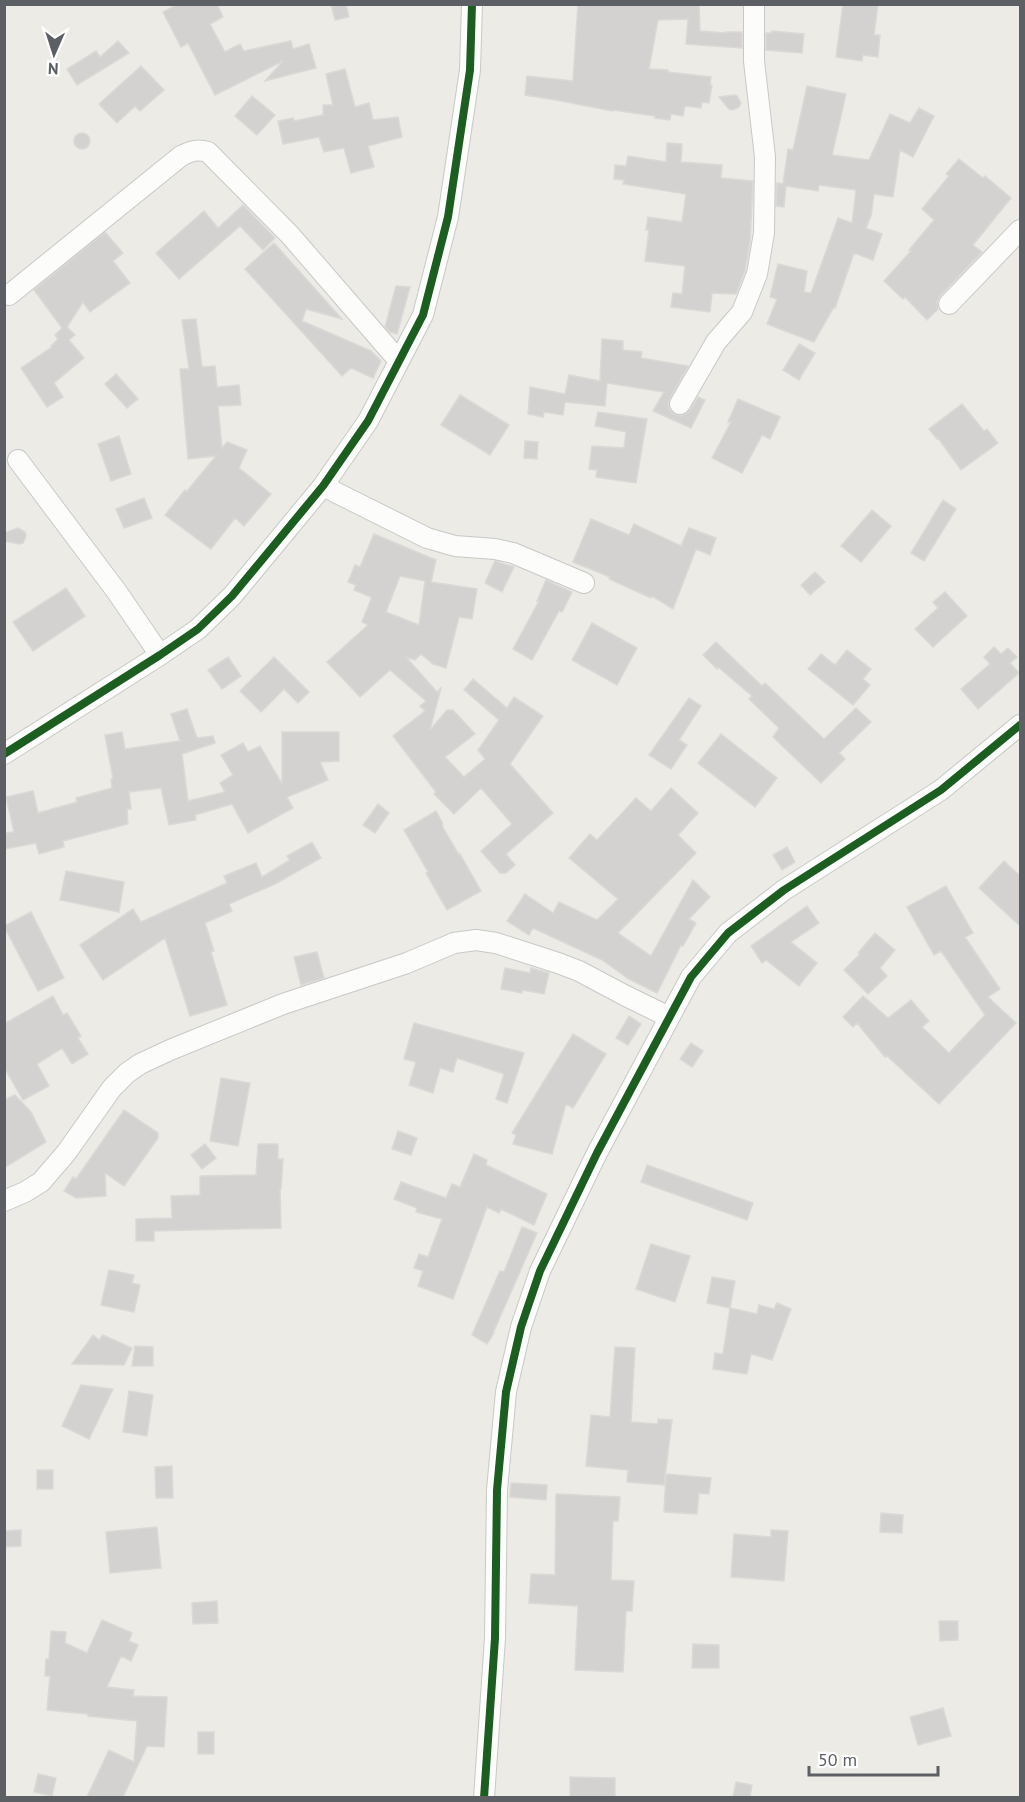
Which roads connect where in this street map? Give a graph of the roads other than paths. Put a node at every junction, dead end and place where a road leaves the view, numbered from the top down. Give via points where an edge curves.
1 (472, 4) edge
2 (754, 4) edge
3 (1020, 230) edge
4 (9, 295) dead end
5 (949, 304) dead end
6 (399, 362) junction
7 (680, 404) dead end
8 (18, 460) dead end
9 (323, 486) junction
10 (584, 583) dead end
11 (160, 655) junction
12 (1020, 725) edge
13 (4, 754) edge
14 (669, 1017) junction
15 (4, 1201) edge
16 (484, 1797) edge

1 - 6 street via 470,70 448,217 423,315
2 - 7 street via 754,62 765,157 764,233 757,274 742,312 716,342
3 - 5 street
4 - 6 street via 181,156 200,150 208,152 290,235
6 - 9 street via 368,421
8 - 11 street
9 - 10 street via 427,538 513,554
9 - 11 street via 232,596 198,629
11 - 13 street
12 - 14 street via 940,790 784,890 728,933 691,977
14 - 15 street via 558,963 496,943 454,943 407,963 283,1004 140,1064 112,1088 41,1182
14 - 16 street via 540,1271 513,1360 506,1392 497,1490 495,1638

